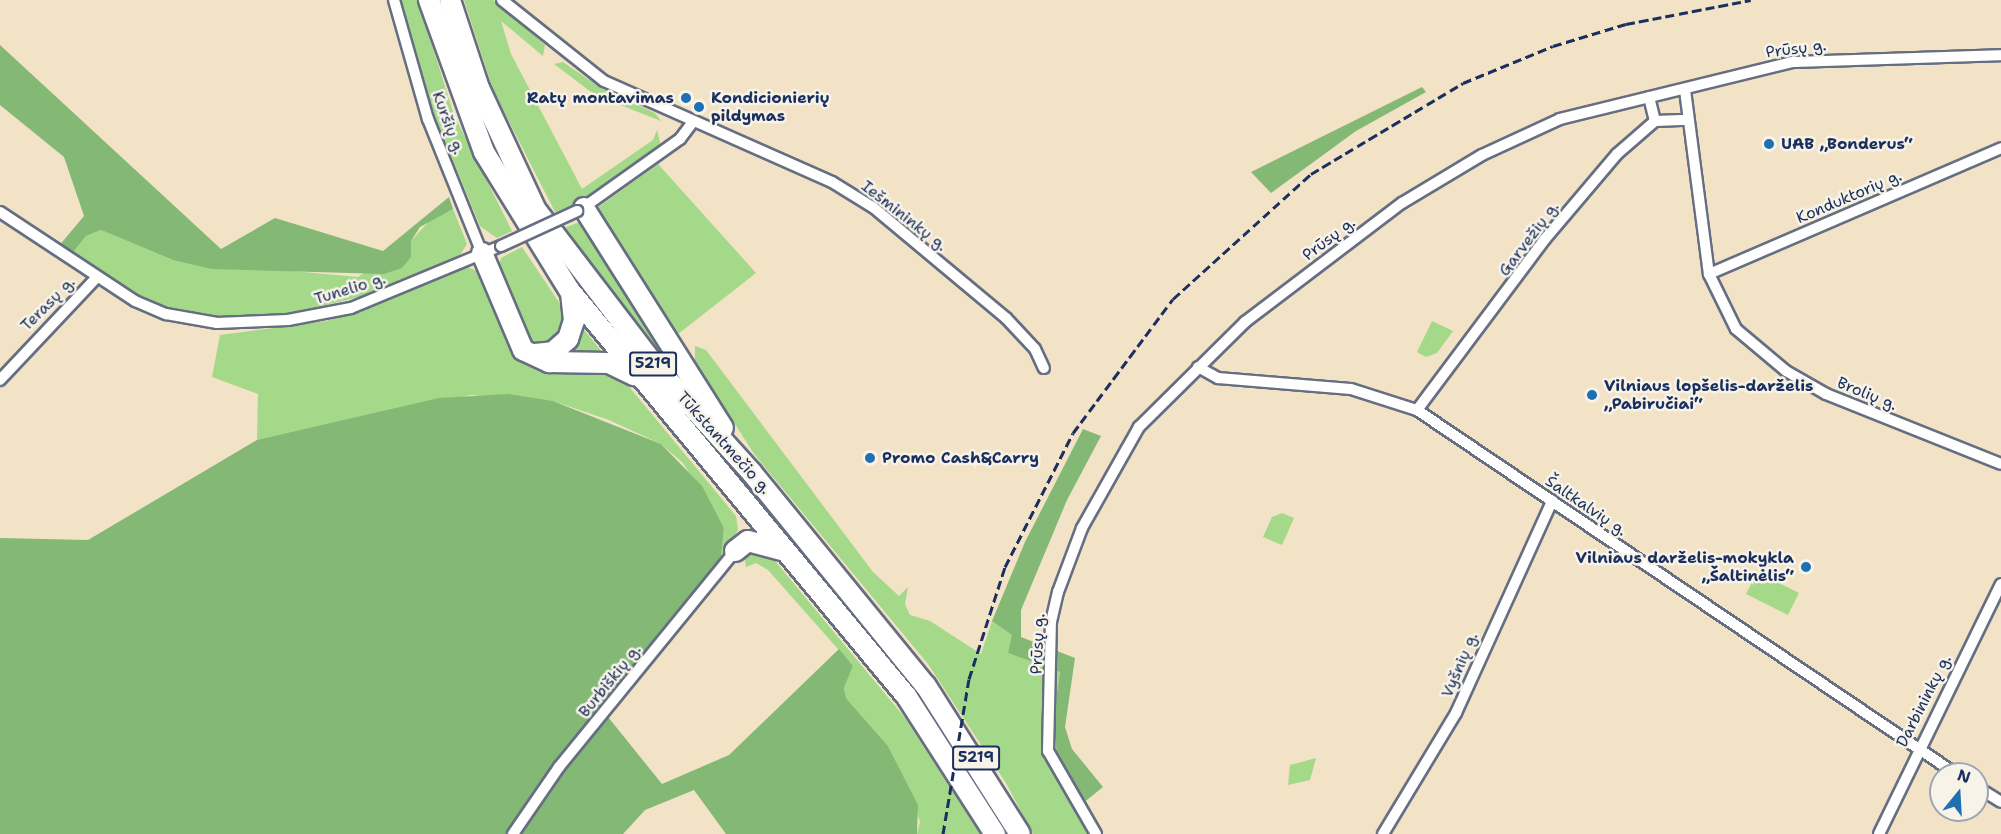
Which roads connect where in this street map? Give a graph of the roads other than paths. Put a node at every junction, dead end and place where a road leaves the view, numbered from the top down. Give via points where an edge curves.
1 (394, 0) edge
2 (429, 0) edge
3 (450, 0) edge
4 (502, 0) edge
5 (2001, 55) edge
6 (1685, 90) junction
7 (1649, 97) junction
8 (1688, 120) junction
9 (1655, 121) junction
10 (692, 123) junction
11 (2001, 148) edge
12 (581, 209) junction
13 (0, 212) edge
14 (491, 250) junction
15 (1709, 274) junction
16 (96, 278) junction
17 (570, 291) junction
18 (529, 354) junction
19 (1198, 367) junction
20 (1044, 368) dead end
21 (0, 380) edge
22 (644, 382) junction
23 (1417, 410) junction
24 (2001, 464) edge
25 (752, 473) junction
26 (1552, 501) junction
27 (743, 502) junction
28 (782, 550) junction
29 (735, 551) junction
30 (2001, 584) edge
31 (1916, 749) junction
32 (1937, 762) edge
33 (513, 834) edge
34 (995, 834) edge
35 (1020, 834) edge
36 (1096, 834) edge
37 (1383, 834) edge
38 (1879, 834) edge

1 - 14 street, Kuršių g. via 428,119
2 - 17 highway, Tūkstantmečio g. / 5219 via 484,153
3 - 25 highway, Tūkstantmečio g. / 5219 via 479,88 536,210 656,367
4 - 10 street, Iešmininkų g. via 588,71
5 - 6 street, Prūsų g. via 1792,62
6 - 7 street, Prūsų g.
6 - 8 street, Brolių g.
7 - 9 street
7 - 19 street, Prūsų g. via 1560,119 1444,176 1307,273
8 - 9 street
8 - 15 street, Brolių g.
9 - 23 street, Garvežių g. via 1565,215
10 - 12 street, Tunelio g. via 680,139
10 - 20 street, Iešmininkų g. via 832,182 874,208 1006,318 1035,350
11 - 15 street, Konduktorių g.
12 - 14 street, Tunelio g., bridge
12 - 25 highway
13 - 16 street, Tunelio g.
14 - 16 street, Tunelio g. via 361,305 256,323 166,314
14 - 18 highway via 518,344
15 - 24 street, Brolių g. via 1736,329 1786,371 1826,394
16 - 21 street, Terasų g.
17 - 18 highway via 574,321 567,339 553,352
17 - 22 highway, Tūkstantmečio g. / 5219
18 - 22 highway via 549,362 618,365
19 - 23 street, Šaltkalvių g. via 1218,378 1351,388
19 - 36 street, Prūsų g. via 1163,399 1118,457 1071,553 1051,622 1048,751
22 - 27 highway, Tūkstantmečio g. / 5219
23 - 26 street, Šaltkalvių g.
25 - 35 highway, Tūkstantmečio g. / 5219 via 926,686
26 - 31 street, Šaltkalvių g.
26 - 37 street, Vyšnių g. via 1456,713
27 - 28 highway, Tūkstantmečio g. / 5219
27 - 29 highway via 743,533
28 - 29 highway via 748,542
28 - 34 highway, Tūkstantmečio g. / 5219 via 907,697
29 - 33 street, Burbiškių g. via 559,767
30 - 31 street, Darbininkų g.
31 - 32 street, Šaltkalvių g.
31 - 38 street, Darbininkų g.

